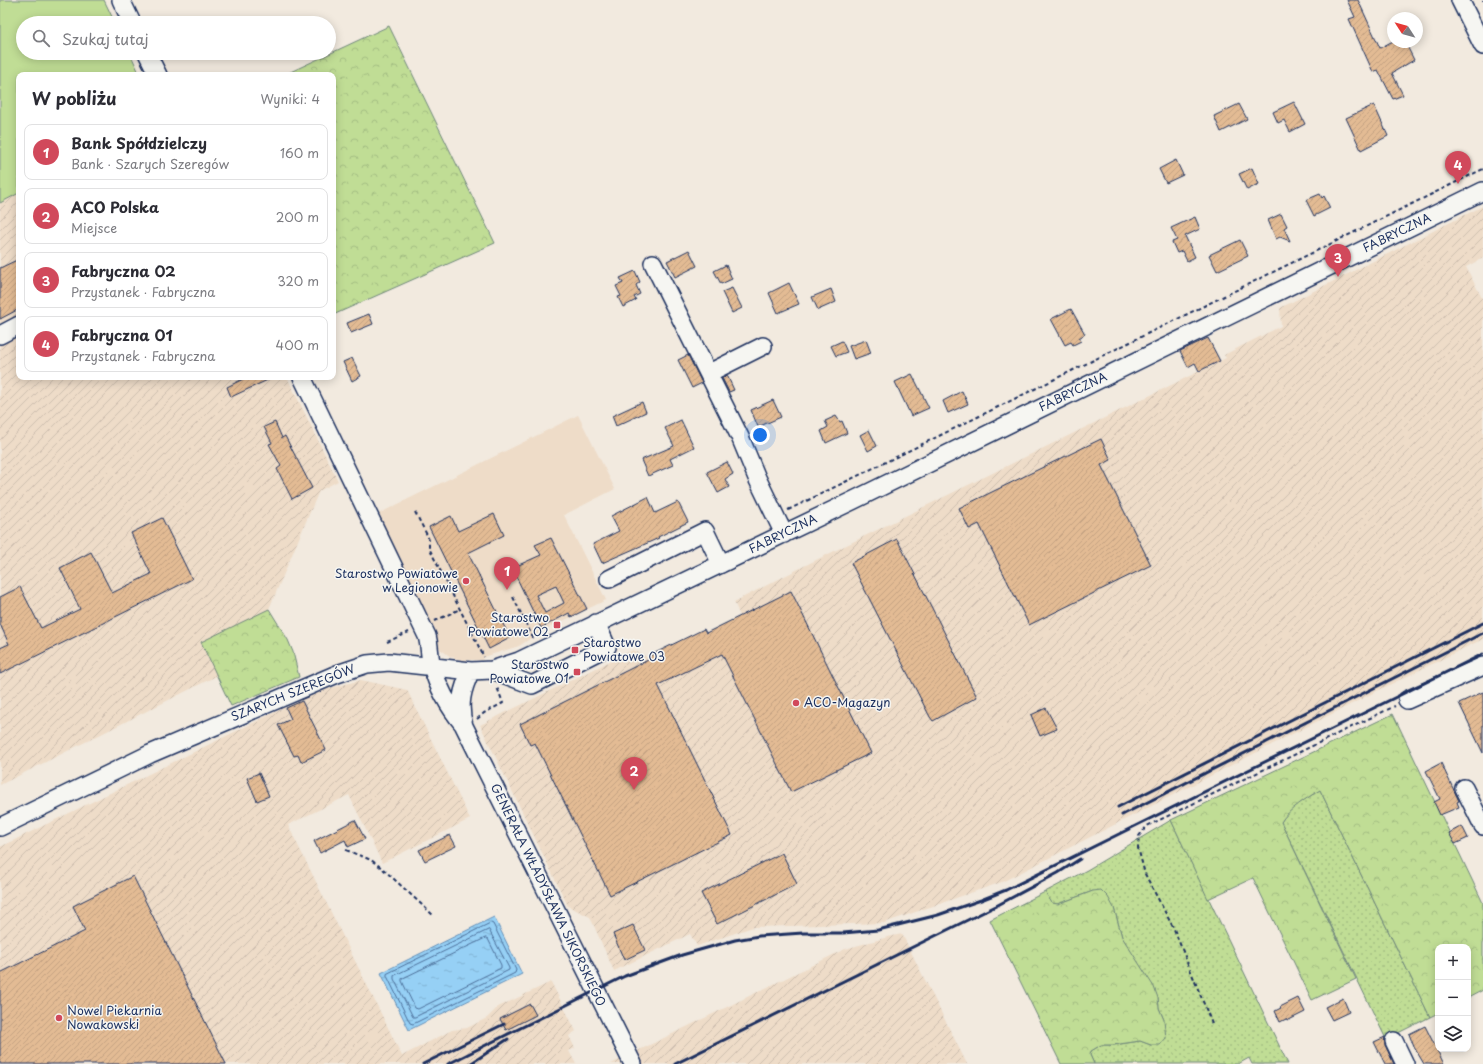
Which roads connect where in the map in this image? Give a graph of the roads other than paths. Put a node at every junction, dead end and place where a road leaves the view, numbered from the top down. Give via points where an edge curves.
1 (121, 0) edge
2 (1460, 0) edge
3 (129, 16) edge
4 (1483, 46) edge
5 (150, 60) edge
6 (156, 72) edge
7 (1483, 191) edge
8 (653, 263) dead end
9 (16, 327) edge
10 (0, 335) edge
11 (763, 346) dead end
12 (709, 373) junction
13 (303, 380) edge
14 (784, 534) junction
15 (720, 564) junction
16 (610, 579) dead end
17 (663, 591) joint
18 (596, 623) junction
19 (432, 666) junction
20 (1483, 666) edge
21 (491, 670) junction
22 (471, 671) junction
23 (462, 692) junction
24 (443, 695) junction
25 (1407, 700) road end
26 (470, 724) junction
27 (1464, 788) dead end
28 (1483, 826) edge
29 (0, 827) edge
30 (1394, 1041) dead end
31 (633, 1064) edge
32 (1405, 1064) edge

1 - 3 street
2 - 4 street
5 - 6 street
7 - 14 street, FABRYCZNA
8 - 12 street
9 - 10 street
11 - 12 street
12 - 14 street
13 - 19 street, GENERAŁA WŁADYSŁAWA SIKORSKIEGO via 427,636
14 - 15 street, FABRYCZNA
15 - 16 street via 705,531
15 - 17 street, FABRYCZNA
17 - 18 street, SZARYCH SZEREGÓW
18 - 21 street, SZARYCH SZEREGÓW via 519,661
18 - 21 street via 607,647 532,685
19 - 22 street, SZARYCH SZEREGÓW
19 - 24 street, GENERAŁA WŁADYSŁAWA SIKORSKIEGO
19 - 29 street, SZARYCH SZEREGÓW via 389,662 366,664 337,674 150,754
20 - 25 street
21 - 22 street, SZARYCH SZEREGÓW
22 - 23 street, GENERAŁA WŁADYSŁAWA SIKORSKIEGO
23 - 24 street via 451,696
23 - 26 street, GENERAŁA WŁADYSŁAWA SIKORSKIEGO via 461,706
24 - 26 street, GENERAŁA WŁADYSŁAWA SIKORSKIEGO via 452,711
26 - 31 street, GENERAŁA WŁADYSŁAWA SIKORSKIEGO
27 - 28 street
30 - 32 street

